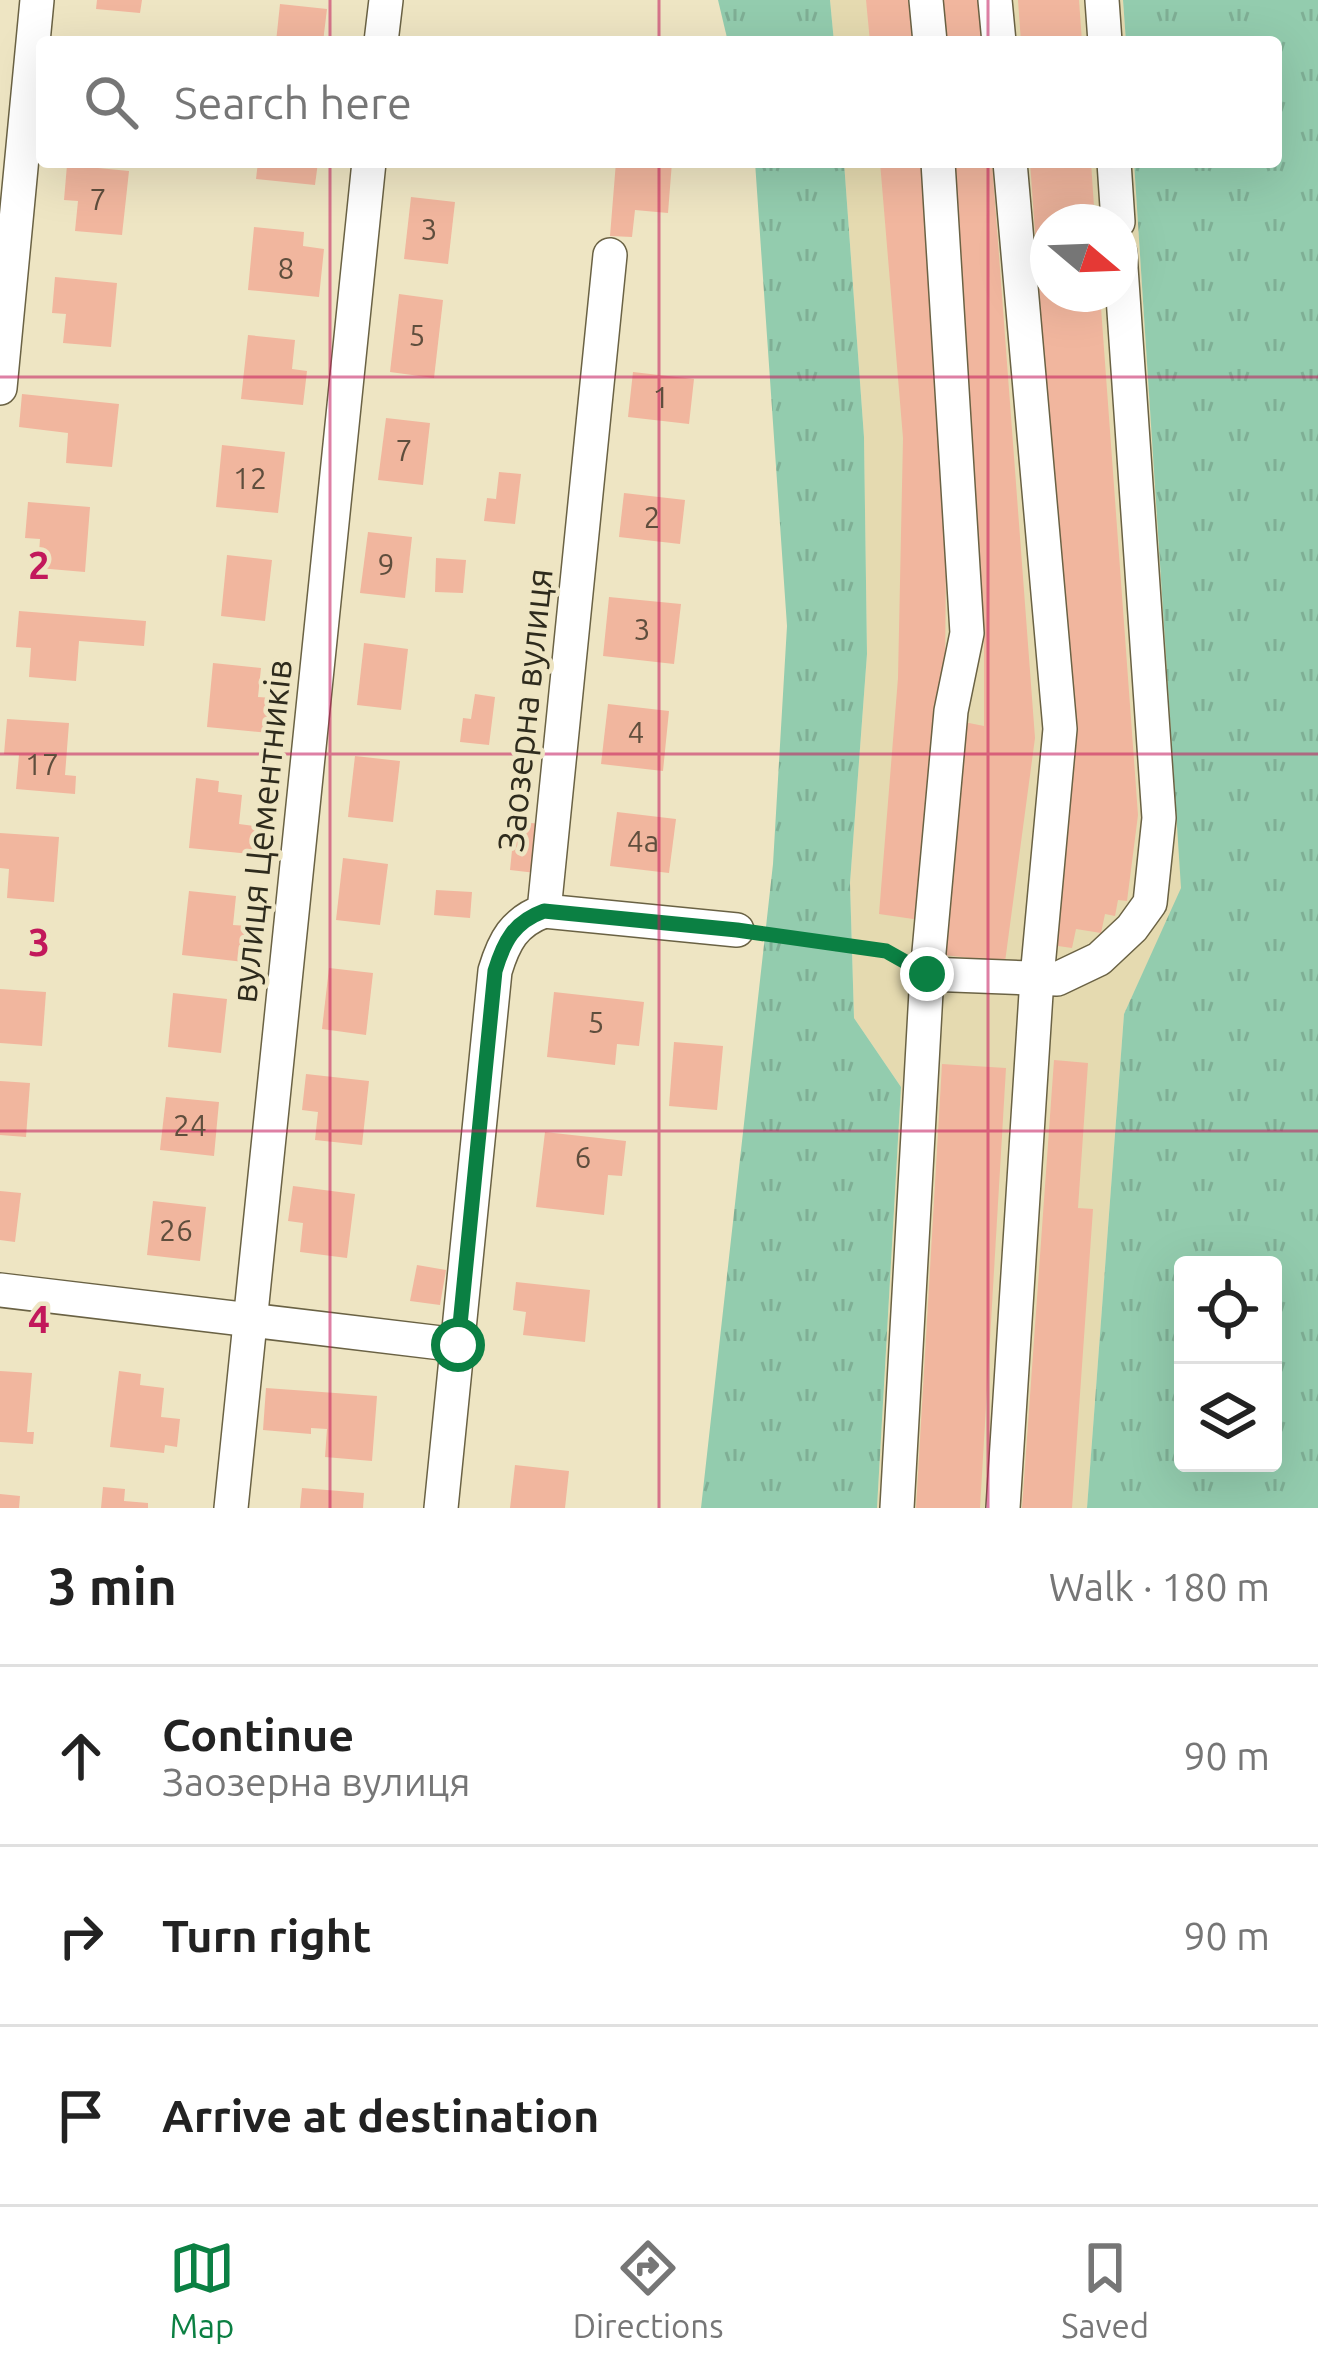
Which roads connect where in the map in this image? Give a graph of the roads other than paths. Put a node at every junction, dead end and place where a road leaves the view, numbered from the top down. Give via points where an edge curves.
1 (37, 0) edge
2 (386, 0) edge
3 (926, 0) edge
4 (995, 0) edge
5 (1102, 0) edge
6 (382, 36) edge
7 (929, 36) edge
8 (998, 36) edge
9 (1105, 36) edge
10 (368, 168) edge
11 (938, 168) edge
12 (1011, 168) edge
13 (1114, 168) edge
14 (1117, 204) edge
15 (610, 255) dead end
16 (1124, 312) edge
17 (0, 388) edge
18 (544, 911) junction
19 (737, 930) road end
20 (927, 974) junction
21 (1037, 978) junction
22 (0, 1290) edge
23 (250, 1321) junction
24 (458, 1345) junction
25 (231, 1508) edge
26 (441, 1508) edge
27 (897, 1508) edge
28 (1003, 1508) edge

1 - 17 street
2 - 6 street
3 - 7 street
4 - 8 street
5 - 9 street
10 - 23 street, вулиця Цементників
11 - 20 street via 967,633 951,711
12 - 21 street via 1060,729
13 - 14 street
15 - 18 street, Заозерна вулиця
16 - 21 street via 1160,818 1150,903 1099,959 1057,979
18 - 19 street
18 - 24 street via 517,926 495,971
20 - 21 street
20 - 27 street
21 - 28 street
22 - 23 street
23 - 24 street
23 - 25 street, вулиця Цементників
24 - 26 street

